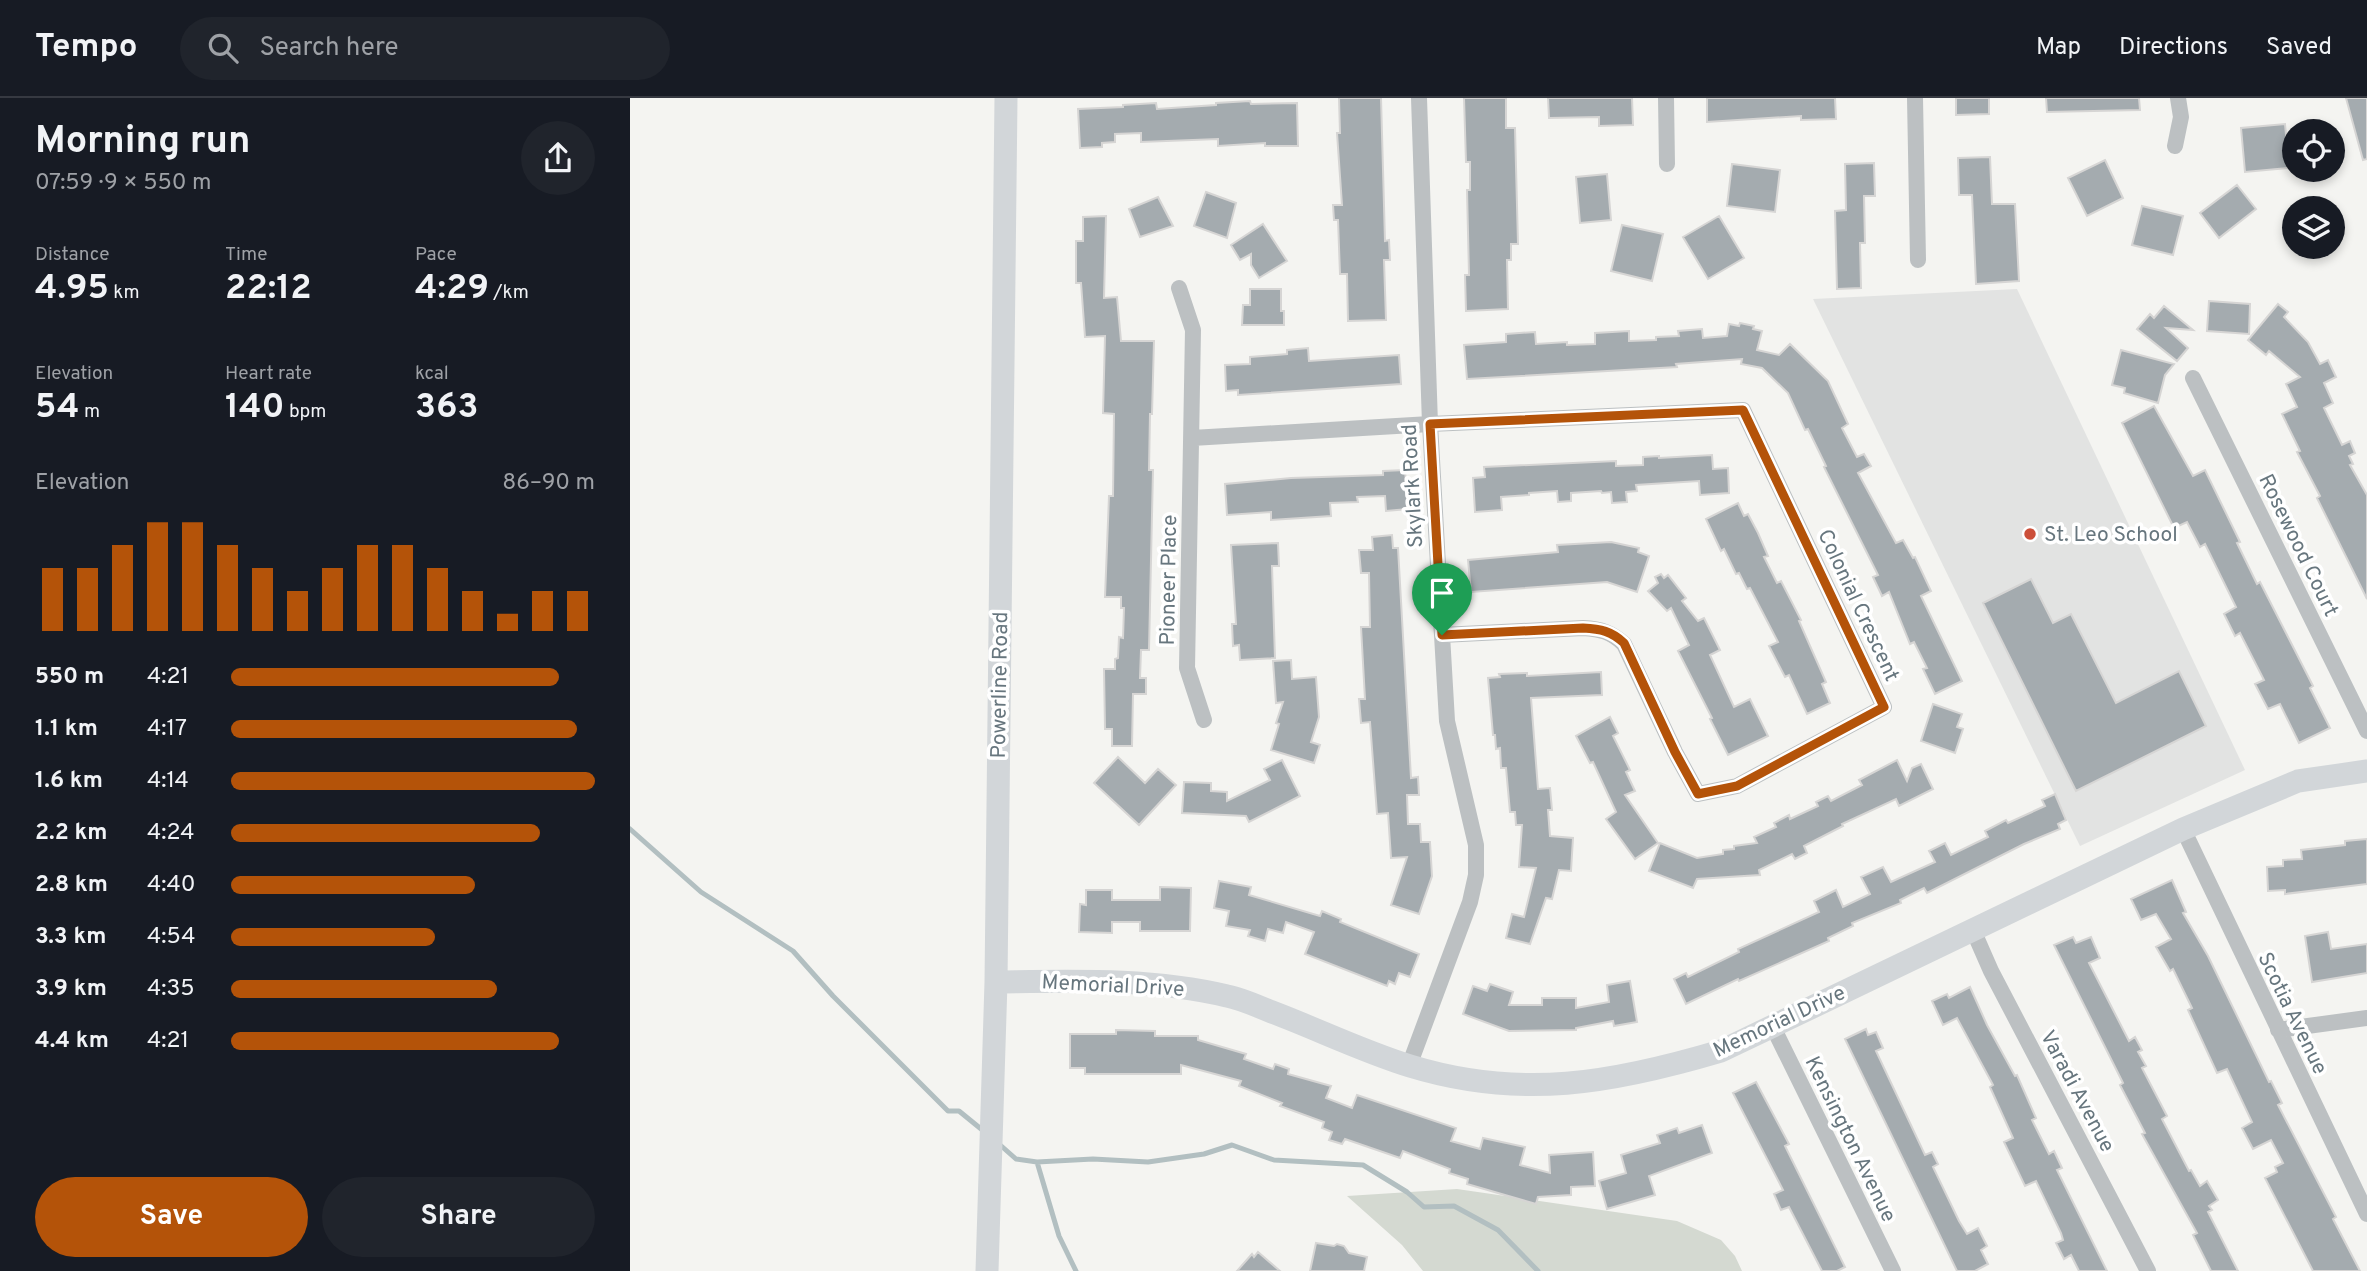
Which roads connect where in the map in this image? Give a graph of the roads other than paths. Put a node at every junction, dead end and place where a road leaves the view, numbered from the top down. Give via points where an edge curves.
1 (1006, 98) edge
2 (1419, 98) edge
3 (1666, 98) edge
4 (1914, 98) edge
5 (2178, 98) edge
6 (2175, 146) dead end
7 (1667, 164) dead end
8 (1918, 260) dead end
9 (1179, 288) dead end
10 (2193, 378) dead end
11 (1430, 424) junction
12 (1192, 438) junction
13 (1442, 635) junction
14 (1205, 720) dead end
15 (2367, 731) edge
16 (2367, 771) edge
17 (2183, 829) junction
18 (1973, 930) junction
19 (996, 982) junction
20 (2367, 1018) edge
21 (1772, 1025) junction
22 (2278, 1030) junction
23 (1409, 1066) junction
24 (2367, 1214) edge
25 (988, 1271) edge
26 (1893, 1271) edge
27 (2148, 1271) edge

1 - 19 main road, Powerline Road
2 - 11 street, Skylark Road
3 - 7 street
4 - 8 street
5 - 6 street via 2181,117
9 - 12 street, Pioneer Place via 1193,330
10 - 15 street, Rosewood Court
11 - 12 street
11 - 13 street, Skylark Road
11 - 13 street, Colonial Crescent via 1743,410 1884,707 1737,786 1698,794 1624,643 1614,634 1583,628
12 - 14 street, Pioneer Place via 1187,668
13 - 23 street, Skylark Road via 1447,721 1476,845 1476,875
16 - 17 main road, Memorial Drive via 2298,781
17 - 18 main road, Memorial Drive
17 - 22 street, Scotia Avenue
18 - 21 main road, Memorial Drive
18 - 27 street, Varadi Avenue
19 - 23 main road, Memorial Drive via 1168,984 1231,996
19 - 25 main road, Powerline Road
20 - 22 street
21 - 23 main road, Memorial Drive via 1721,1051 1658,1069 1555,1086 1498,1085
21 - 26 street, Kensington Avenue
22 - 24 street, Scotia Avenue

